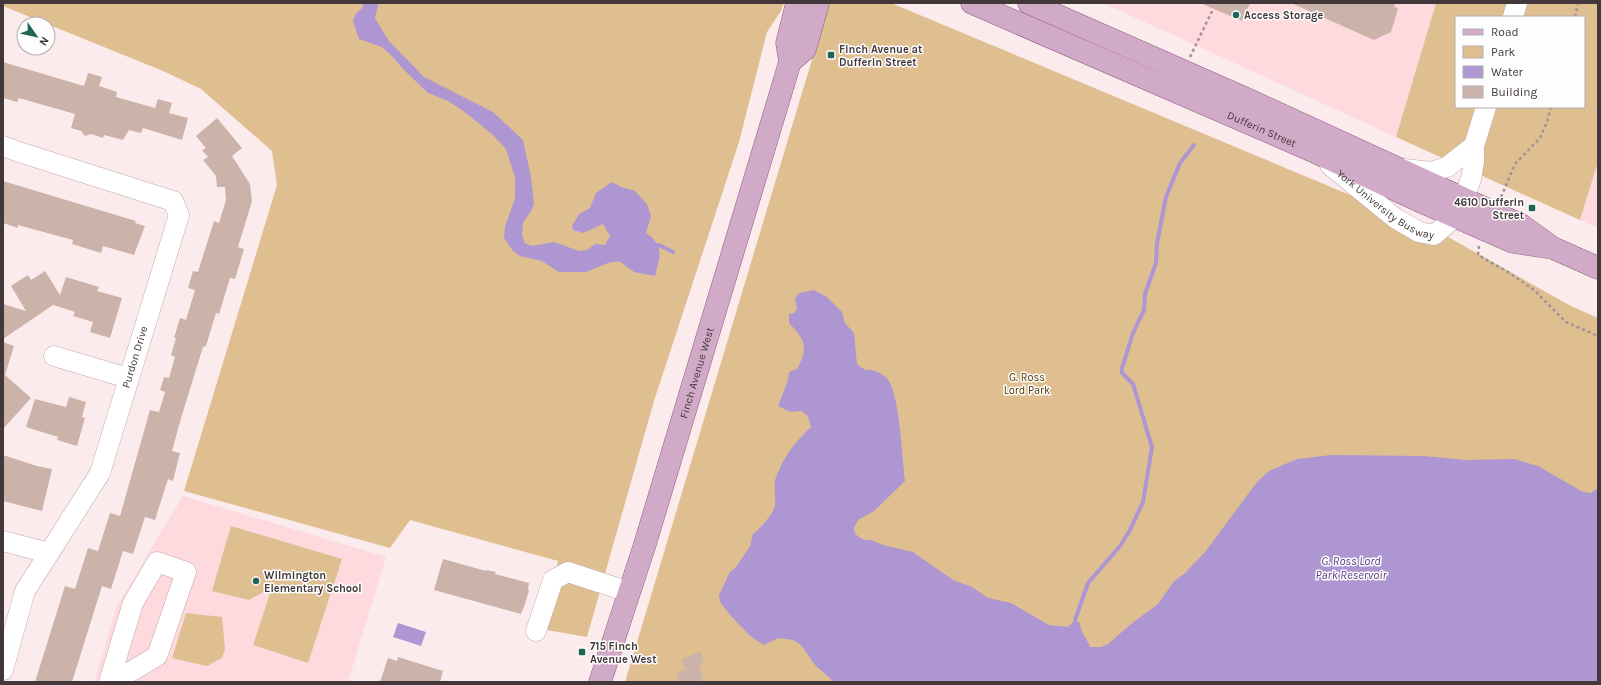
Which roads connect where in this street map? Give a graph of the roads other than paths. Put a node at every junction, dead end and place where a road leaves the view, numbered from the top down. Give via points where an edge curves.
1 (797, 3) edge
2 (818, 3) edge
3 (972, 3) edge
4 (1029, 3) edge
5 (1517, 3) edge
6 (1513, 16) edge
7 (790, 62) junction
8 (1486, 108) edge
9 (3, 146) edge
10 (1474, 146) junction
11 (1315, 152) junction
12 (1395, 167) junction
13 (1459, 208) junction
14 (1598, 268) edge
15 (54, 356) dead end
16 (128, 378) junction
17 (3, 541) edge
18 (49, 553) junction
19 (629, 592) junction
20 (536, 631) dead end
21 (3, 670) edge
22 (109, 682) edge
23 (113, 682) edge
24 (600, 682) edge

1 - 7 main road, Finch Avenue West via 787,43
2 - 7 main road via 805,48
3 - 11 main road, Dufferin Street
4 - 12 main road, Dufferin Street
5 - 6 street
7 - 19 main road, Finch Avenue West
8 - 10 street, York University Busway
9 - 16 street, Purdon Drive via 173,201 179,215
10 - 12 street via 1447,167 1431,172
10 - 13 street, York University Busway via 1471,179
11 - 13 main road, Dufferin Street
11 - 13 street, York University Busway via 1395,218 1419,232 1434,235 1445,227
12 - 13 main road, Dufferin Street
13 - 14 main road, Dufferin Street via 1513,242 1553,248
15 - 16 street
16 - 18 street, Purdon Drive via 100,473
17 - 18 street
18 - 21 street, Purdon Drive via 25,591
19 - 20 street via 568,572 553,580
19 - 24 main road, Finch Avenue West
22 - 23 street via 133,603 157,562 186,572 157,656

